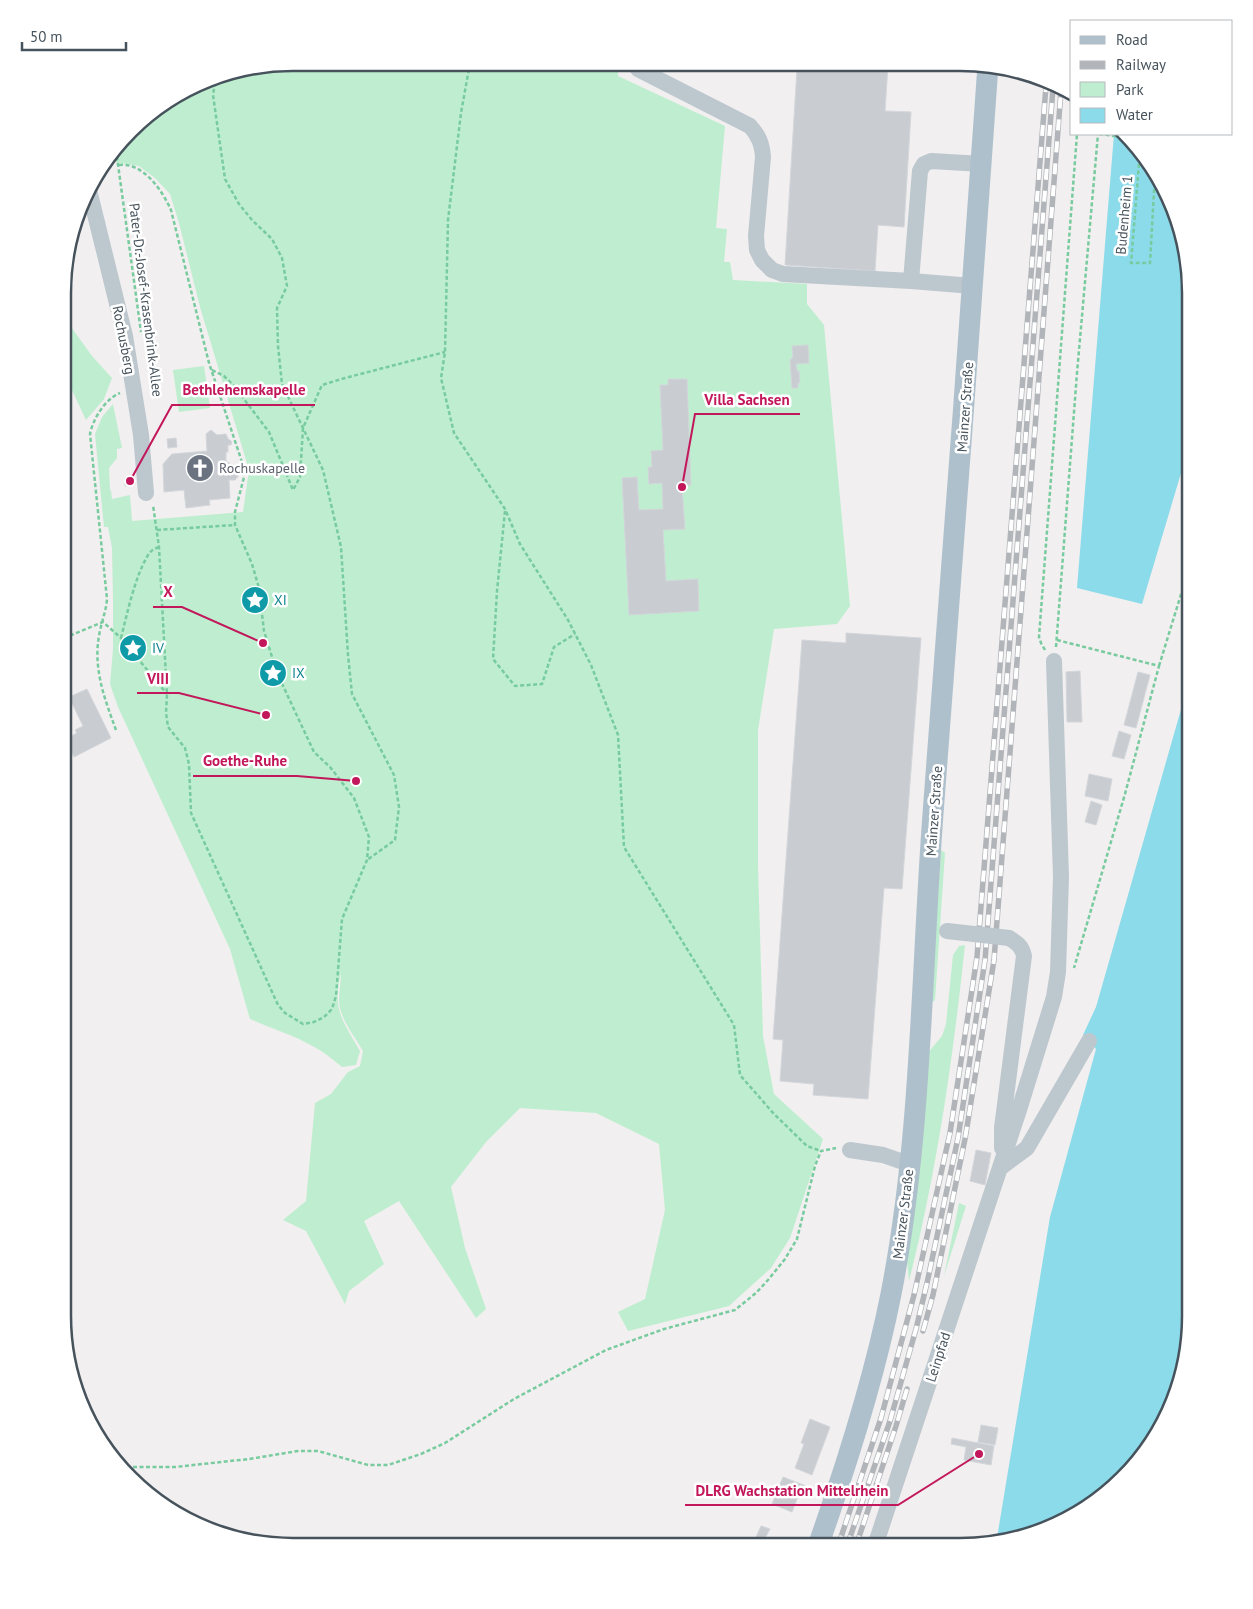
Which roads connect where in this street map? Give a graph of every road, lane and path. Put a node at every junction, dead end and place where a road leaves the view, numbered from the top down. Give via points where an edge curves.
1 (469, 71) edge
2 (642, 71) edge
3 (987, 73) edge
4 (214, 86) edge
5 (1077, 135) edge
6 (1098, 135) edge
7 (117, 158) edge
8 (1139, 163) edge
9 (982, 164) junction
10 (118, 165) junction
11 (1154, 186) edge
12 (92, 200) edge
13 (911, 281) junction
14 (973, 286) junction
15 (142, 339) dead end
16 (445, 352) junction
17 (212, 370) junction
18 (134, 390) junction
19 (303, 428) junction
20 (146, 493) joint
21 (506, 510) junction
22 (235, 525) junction
23 (157, 530) junction
24 (159, 547) junction
25 (1182, 590) edge
26 (103, 622) junction
27 (575, 634) junction
28 (71, 635) edge
29 (121, 638) junction
30 (1057, 640) junction
31 (1054, 661) junction
32 (1158, 666) junction
33 (167, 695) junction
34 (116, 730) dead end
35 (367, 860) junction
36 (947, 931) dead end
37 (1073, 972) dead end
38 (1089, 1041) dead end
39 (850, 1150) joint
40 (821, 1151) junction
41 (909, 1164) junction
42 (1000, 1168) junction
43 (131, 1467) edge
44 (821, 1538) edge
45 (878, 1538) edge

1 - 16 path via 448,220
2 - 13 street via 750,126 758,135 763,157 757,250 772,270 783,274
3 - 9 main road, Mainzer Straße
4 - 19 path via 213,95 225,179 252,220 272,239 282,258 287,286 277,308 282,384
5 - 31 path via 1039,637 1042,647
6 - 30 path via 1076,373
7 - 10 path, Pater-Dr.-Josef-Krasenbrink-Allee
8 - 11 path, Budenheim 1 via 1131,263 1150,263
9 - 13 street via 931,161 924,164 920,171
9 - 14 main road, Mainzer Straße
10 - 15 path, Pater-Dr.-Josef-Krasenbrink-Allee
10 - 17 path via 131,166 152,180 171,210
12 - 18 street, Rochusberg via 126,336
13 - 14 street
14 - 41 main road, Mainzer Straße
16 - 19 path via 322,386
16 - 21 path via 441,378 454,433
17 - 19 path via 234,386 269,432 293,490 300,477
17 - 22 path via 242,462 244,477
18 - 20 street, Rochusberg
18 - 26 path via 110,398 90,434 107,598
19 - 35 path via 323,470 341,547 352,694 394,775 400,807 395,840
20 - 23 path via 154,508
21 - 27 path via 520,544
21 - 27 path via 493,659 515,686 542,684 554,647
22 - 23 path
22 - 35 path via 259,588 264,631 277,673 314,752 354,798 370,837
23 - 24 path
24 - 29 path via 147,556
24 - 33 path
25 - 32 path
26 - 28 path
26 - 29 path
26 - 34 path via 99,638 100,680
27 - 40 path via 591,665 618,735 624,847 734,1025 740,1075 807,1146
29 - 33 path
30 - 31 path
30 - 32 path
31 - 42 street via 1061,868 1058,972 1054,997
32 - 37 path
33 - 35 path via 168,727 185,748 190,764 191,813 278,1005 302,1024 314,1022 332,1009 336,996 342,919
36 - 42 street, bridge via 1008,938 1022,948 1024,956 1002,1128
38 - 42 street via 1027,1148
39 - 40 path via 834,1148
39 - 41 street via 882,1155
40 - 43 path via 797,1239 768,1280 735,1310 664,1329 606,1350 421,1454 388,1465 368,1465 318,1451 298,1451 175,1467
41 - 44 main road, Mainzer Straße via 898,1250 882,1334 844,1472
42 - 45 street, Leinpfad

